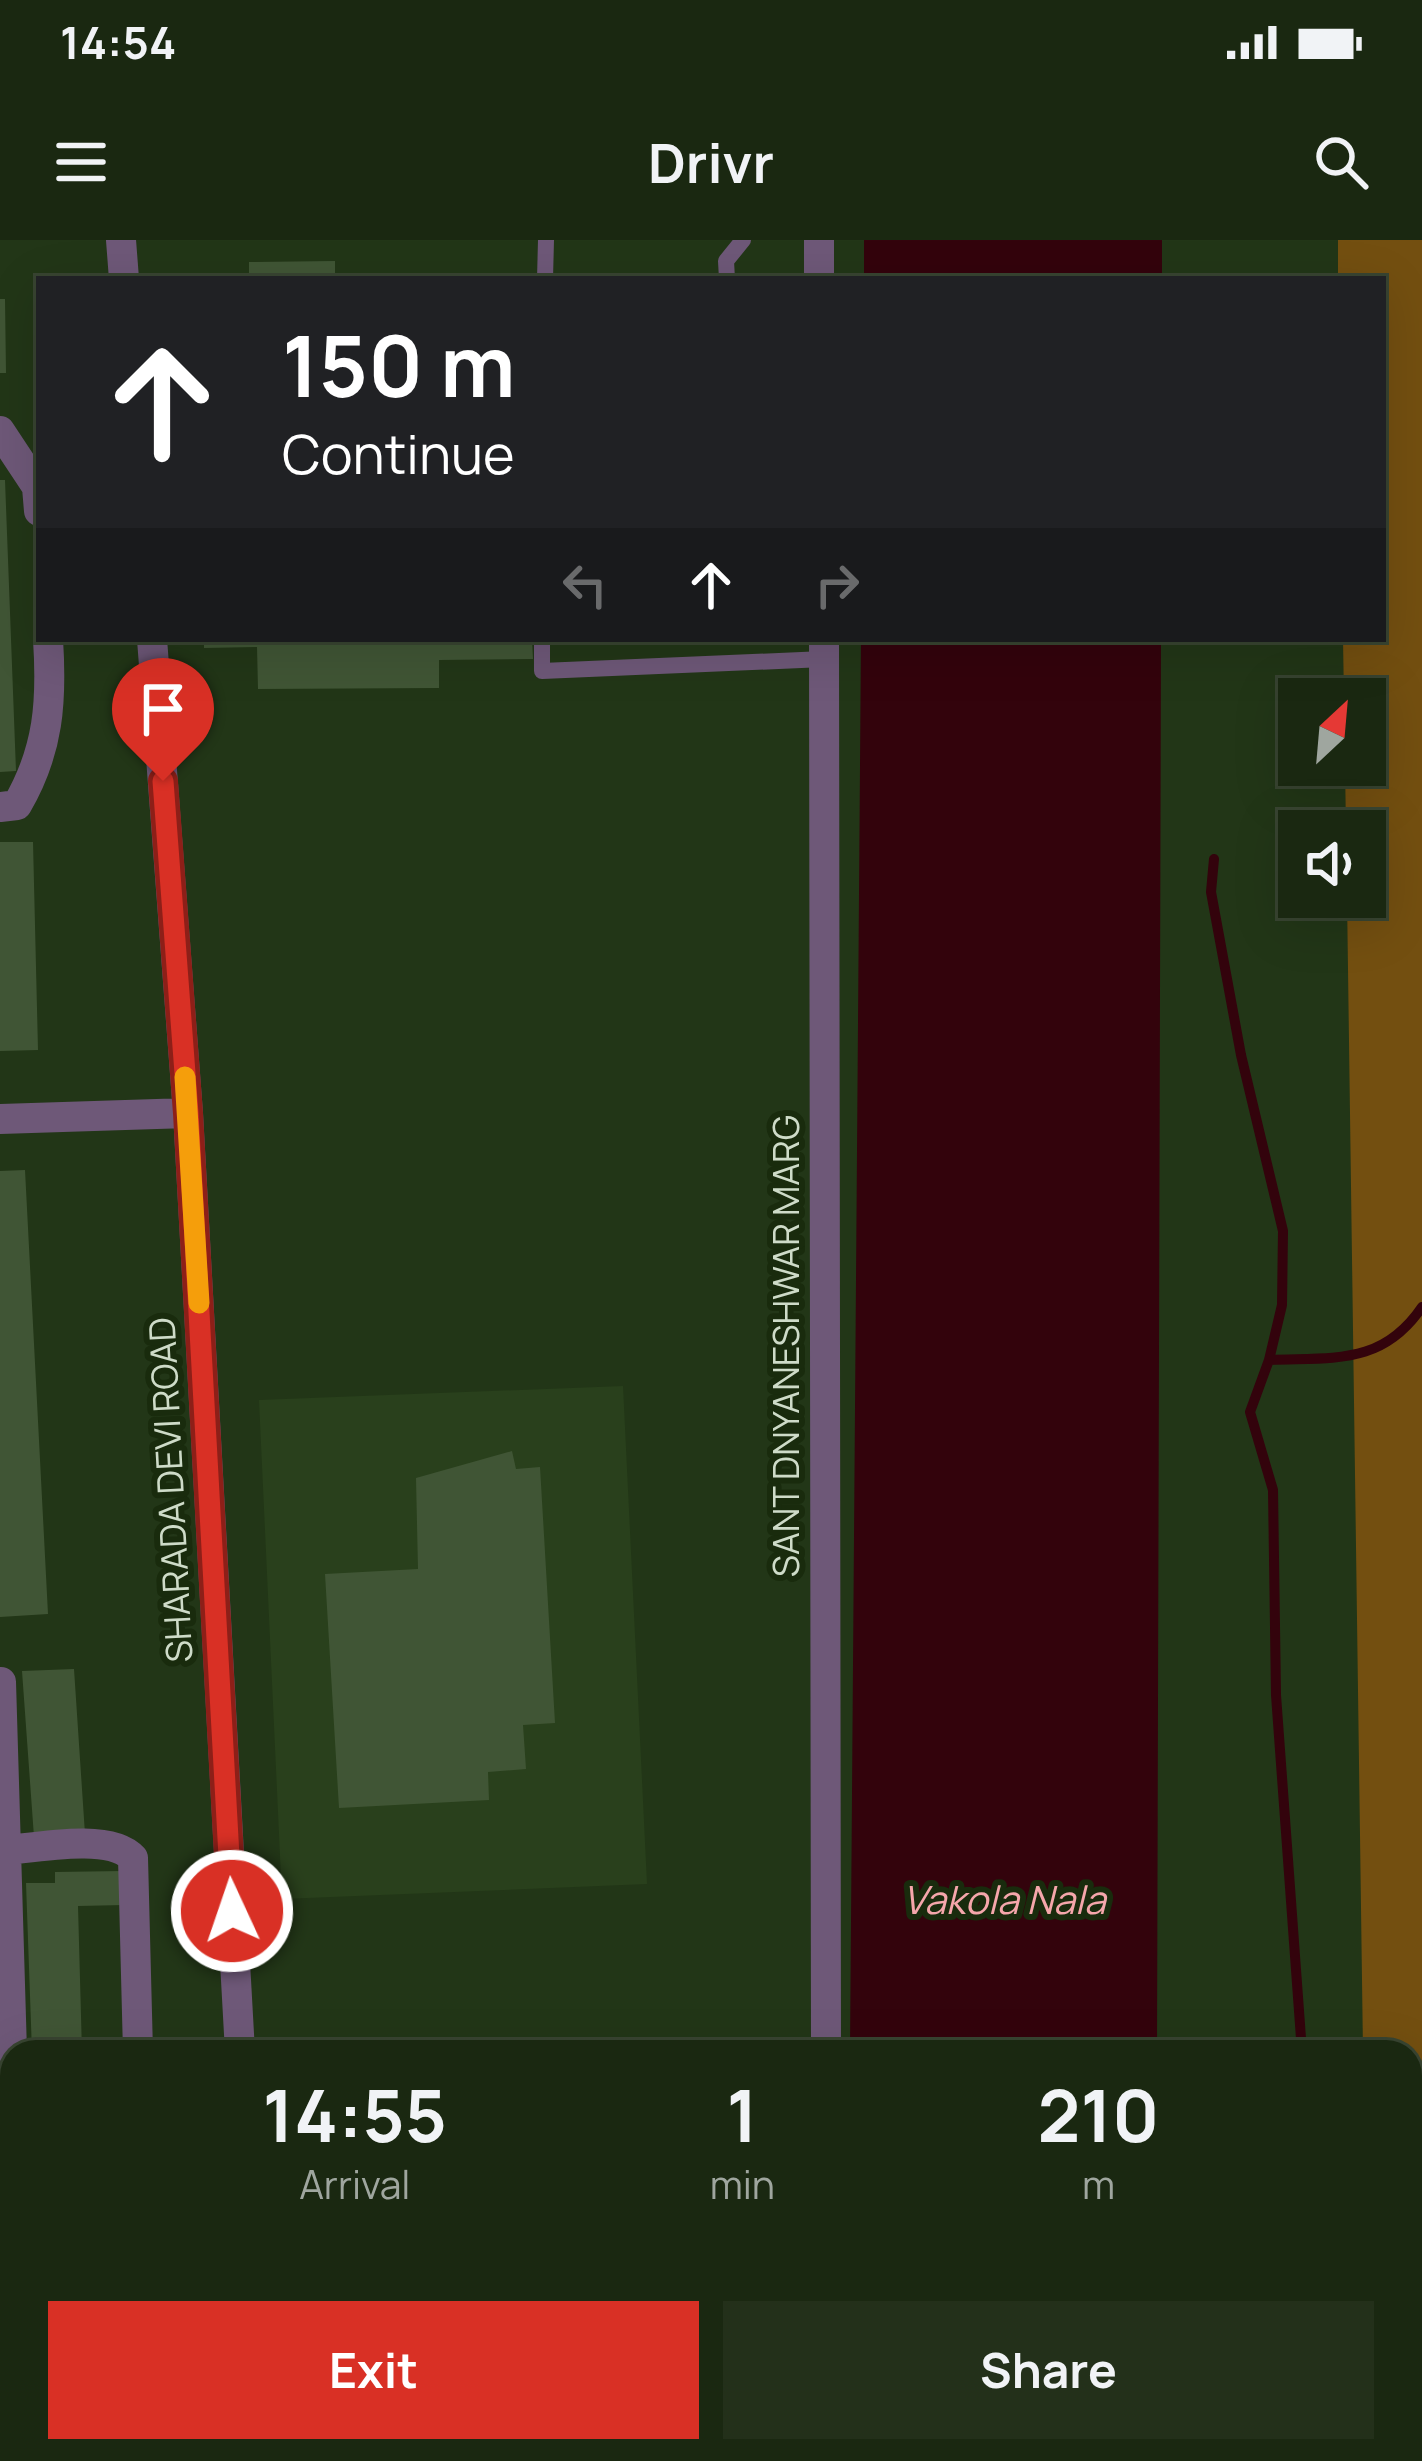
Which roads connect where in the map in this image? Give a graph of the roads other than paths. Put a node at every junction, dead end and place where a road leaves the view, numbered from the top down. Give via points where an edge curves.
1 (121, 240) edge
2 (546, 240) edge
3 (743, 240) edge
4 (819, 240) edge
5 (124, 276) edge
6 (545, 276) edge
7 (727, 276) edge
8 (819, 276) edge
9 (0, 431) edge
10 (36, 486) edge
11 (48, 642) edge
12 (152, 642) edge
13 (542, 642) edge
14 (767, 642) edge
15 (824, 649) edge
16 (774, 661) junction
17 (0, 807) edge
18 (188, 1113) junction
19 (0, 1119) edge
20 (1, 1682) edge
21 (2, 1851) edge
22 (11, 2040) edge
23 (138, 2040) edge
24 (239, 2040) edge
25 (826, 2040) edge

1 - 5 street
2 - 6 lane
3 - 7 lane via 726,261
4 - 8 street
9 - 10 street
11 - 17 street via 52,695 37,770 17,805
12 - 18 street, SHARADA DEVI ROAD
13 - 16 lane via 542,670
14 - 16 lane
15 - 16 lane
15 - 25 street, SANT DNYANESHWAR MARG
18 - 19 street
18 - 24 street, SHARADA DEVI ROAD
20 - 21 street
21 - 22 street
21 - 23 street via 103,1843 133,1858

